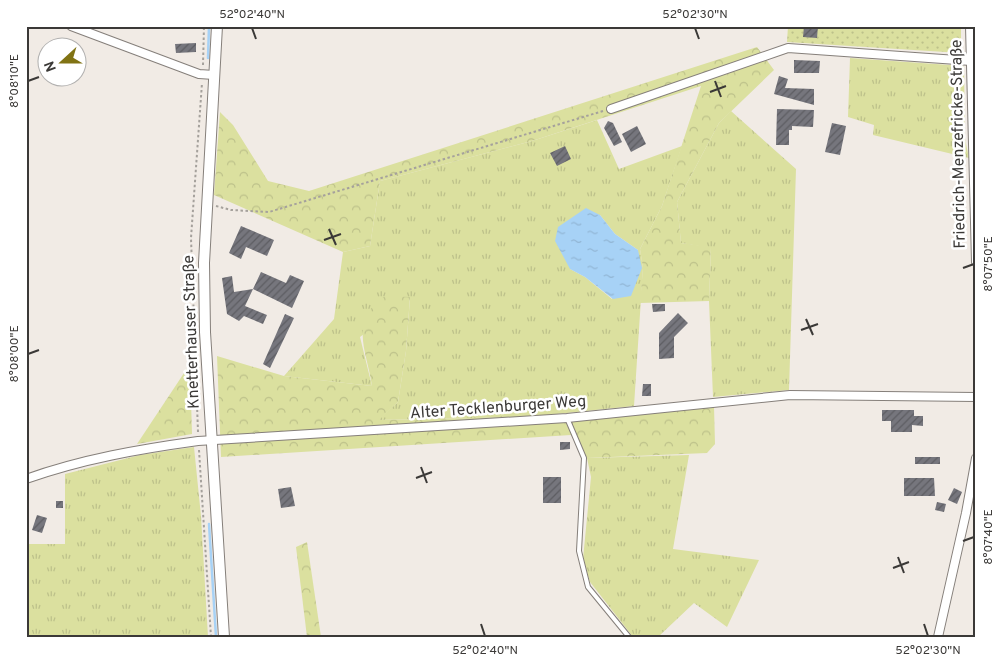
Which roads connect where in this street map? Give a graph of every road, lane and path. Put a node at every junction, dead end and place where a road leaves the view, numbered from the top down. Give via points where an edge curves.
1 (71, 26) edge
2 (204, 26) edge
3 (217, 26) edge
4 (970, 26) edge
5 (971, 62) junction
6 (202, 75) junction
7 (214, 75) junction
8 (610, 109) joint
9 (974, 109) edge
10 (194, 204) junction
11 (206, 204) junction
12 (976, 262) edge
13 (976, 397) edge
14 (567, 418) junction
15 (212, 440) junction
16 (198, 441) junction
17 (976, 458) edge
18 (26, 479) edge
19 (212, 637) edge
20 (224, 637) edge
21 (629, 637) edge
22 (938, 637) edge

1 - 6 street
2 - 6 path
3 - 7 street, Knetterhauser Straße
4 - 5 street, Friedrich-Menzefricke-Straße
5 - 8 street via 788,48
5 - 9 street, Friedrich-Menzefricke-Straße
6 - 7 street
6 - 10 path
7 - 11 street, Knetterhauser Straße
8 - 11 path via 269,212 231,210
9 - 12 street, Friedrich-Menzefricke-Straße
10 - 11 path
10 - 16 path via 191,238
11 - 15 street, Knetterhauser Straße via 205,322
13 - 14 street, Alter Tecklenburger Weg via 790,395
14 - 15 street, Alter Tecklenburger Weg
14 - 21 lane via 584,458 579,551 588,587
15 - 16 street, Alter Tecklenburger Weg
15 - 20 street, Knetterhauser Straße
16 - 18 street, Alter Tecklenburger Weg via 134,450
16 - 19 path
17 - 22 street

